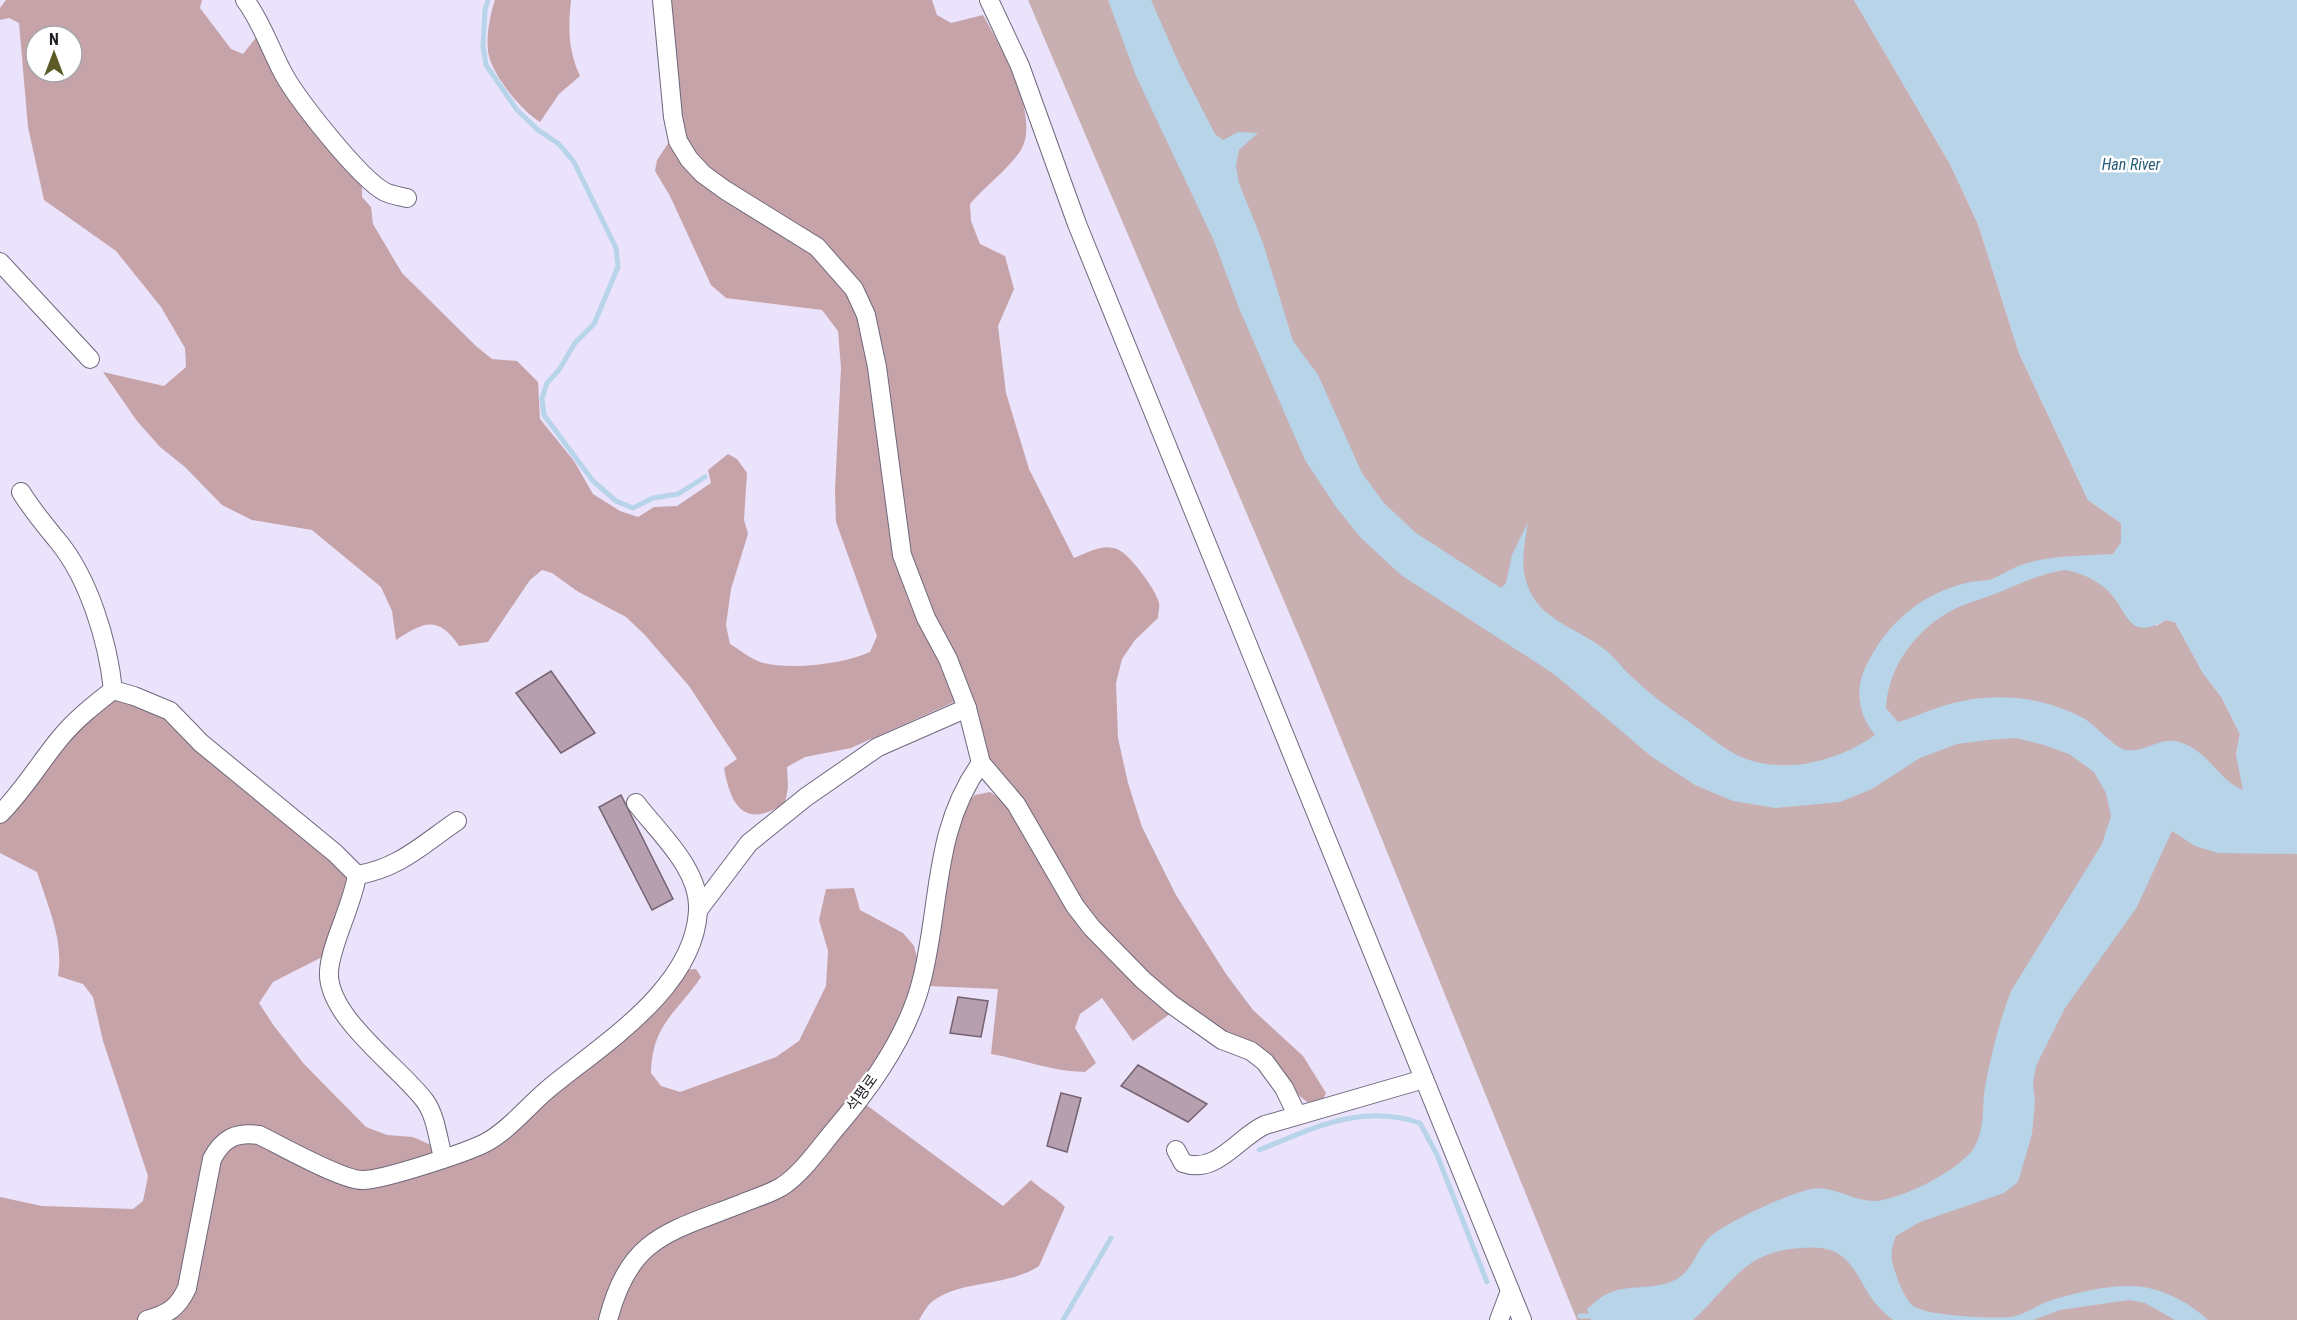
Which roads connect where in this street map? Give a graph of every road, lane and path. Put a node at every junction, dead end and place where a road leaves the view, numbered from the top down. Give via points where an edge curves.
1 (245, 0) edge
2 (663, 0) edge
3 (989, 0) edge
4 (407, 198) dead end
5 (0, 262) edge
6 (90, 359) dead end
7 (21, 492) dead end
8 (113, 690) junction
9 (967, 708) junction
10 (981, 763) junction
11 (636, 803) dead end
12 (0, 814) edge
13 (456, 821) dead end
14 (357, 875) junction
15 (699, 909) junction
16 (1424, 1079) junction
17 (1297, 1115) junction
18 (1176, 1150) dead end
19 (443, 1157) junction
20 (1510, 1291) junction
21 (147, 1320) edge
22 (608, 1320) edge
23 (1499, 1320) edge
24 (1522, 1320) edge

1 - 4 street via 281,70 324,130 369,180 384,191
2 - 9 street via 673,117 678,141 689,159 725,190 817,247 854,289 866,315 877,367 902,555
3 - 16 street via 1020,66 1077,224
5 - 6 street
7 - 8 street via 57,540 92,604 105,644
8 - 12 street via 83,713 61,737
8 - 14 street via 170,711 201,743
9 - 10 street
9 - 15 street via 878,747 806,797 748,843
10 - 17 street via 1016,804 1092,928 1179,1010 1222,1040 1251,1051 1265,1062
10 - 22 street, 석평로 via 954,809 946,837 916,1002 879,1069 838,1126 781,1187 671,1230 650,1243 632,1261
11 - 15 street via 685,867
13 - 14 street via 397,864 380,872
14 - 19 street via 332,957 330,987 339,1006 427,1104
15 - 19 street via 691,946 676,972 627,1026 485,1143
16 - 17 street
16 - 20 street
17 - 18 street via 1253,1130 1210,1163 1195,1167 1183,1163
19 - 21 street via 361,1181 259,1135 244,1133 230,1137 212,1159 187,1287 180,1304
20 - 23 street
20 - 24 street

